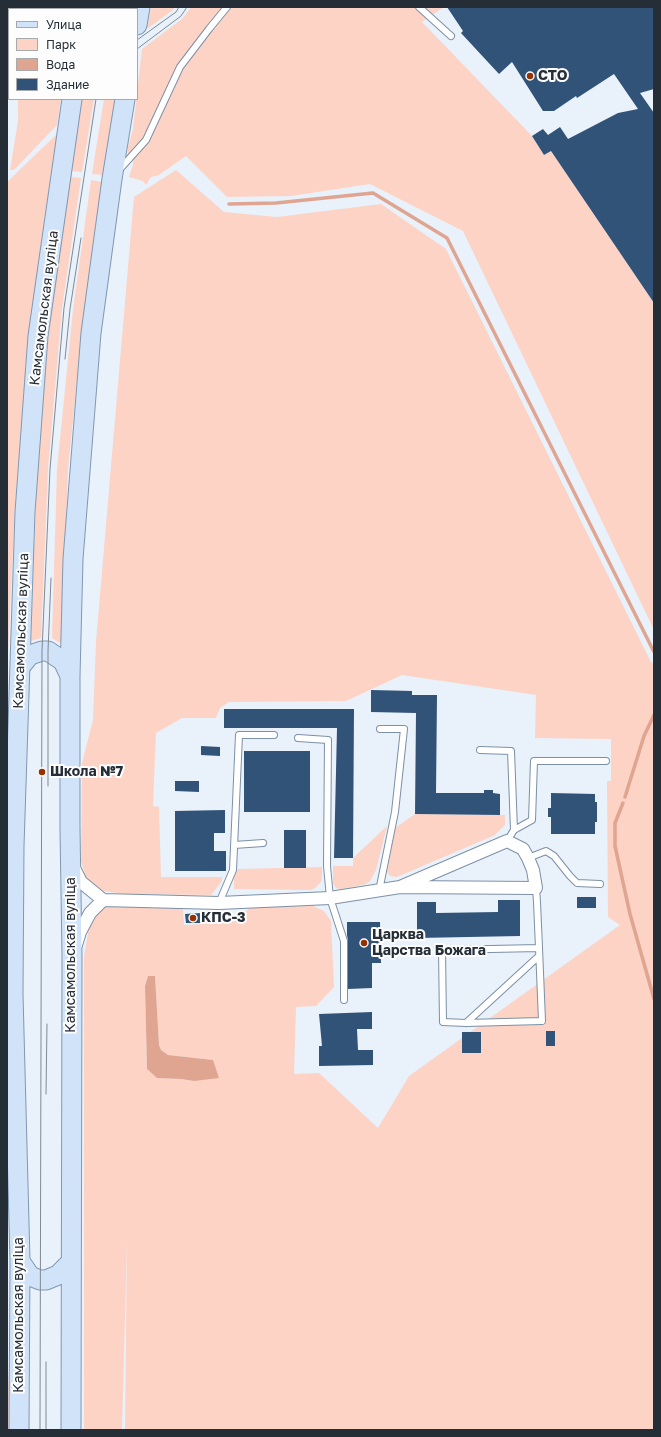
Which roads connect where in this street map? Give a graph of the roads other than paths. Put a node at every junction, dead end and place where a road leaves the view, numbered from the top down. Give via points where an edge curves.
1 (140, 7) edge
2 (227, 7) edge
3 (419, 7) edge
4 (138, 19) edge
5 (451, 36) dead end
6 (72, 100) edge
7 (125, 100) edge
8 (112, 179) junction
9 (20, 667) junction
10 (70, 676) junction
11 (380, 729) dead end
12 (274, 735) dead end
13 (298, 738) dead end
14 (480, 750) dead end
15 (606, 762) dead end
16 (514, 830) junction
17 (507, 841) junction
18 (263, 843) dead end
19 (234, 845) junction
20 (528, 858) junction
21 (71, 861) junction
22 (600, 884) dead end
23 (400, 887) junction
24 (536, 888) junction
25 (379, 890) junction
26 (330, 898) junction
27 (103, 900) junction
28 (219, 903) junction
29 (10, 910) edge
30 (539, 948) junction
31 (539, 956) junction
32 (72, 957) junction
33 (344, 1000) dead end
34 (466, 1023) junction
35 (11, 1079) edge
36 (20, 1261) junction
37 (71, 1262) junction
38 (19, 1430) edge
39 (71, 1430) edge

1 - 4 main road
2 - 8 lane via 180,67 146,140
3 - 5 lane
6 - 9 main road, Камсамольская вуліца via 38,336 25,512
7 - 8 main road, Камсамольская вуліца
8 - 10 main road, Камсамольская вуліца via 90,348 73,559
9 - 10 main road via 30,655 48,651 63,661
9 - 29 main road, Камсамольская вуліца
10 - 21 main road, Камсамольская вуліца
11 - 25 lane via 404,729 395,812
12 - 19 lane via 239,735
13 - 26 lane via 328,740 327,866
14 - 16 lane via 511,751
15 - 16 lane via 534,761 532,820
16 - 17 lane
17 - 20 street via 523,849
17 - 23 street
18 - 19 lane
19 - 28 lane via 233,870
20 - 22 lane via 546,851 554,856 577,883
20 - 24 street
21 - 27 street via 81,882
21 - 32 main road, Камсамольская вуліца
23 - 24 street
23 - 25 street
24 - 30 lane
25 - 26 street
26 - 28 street
26 - 33 lane via 344,941
27 - 28 street
27 - 32 street via 90,913 80,932
29 - 35 main road, Камсамольская вуліца via 13,994
30 - 31 lane
30 - 34 lane via 442,950 443,1022
31 - 34 lane
31 - 34 lane via 542,1021
32 - 37 main road, Камсамольская вуліца
35 - 36 main road, Камсамольская вуліца
36 - 37 main road via 30,1276 40,1280 58,1275
36 - 38 main road, Камсамольская вуліца
37 - 39 main road, Камсамольская вуліца

